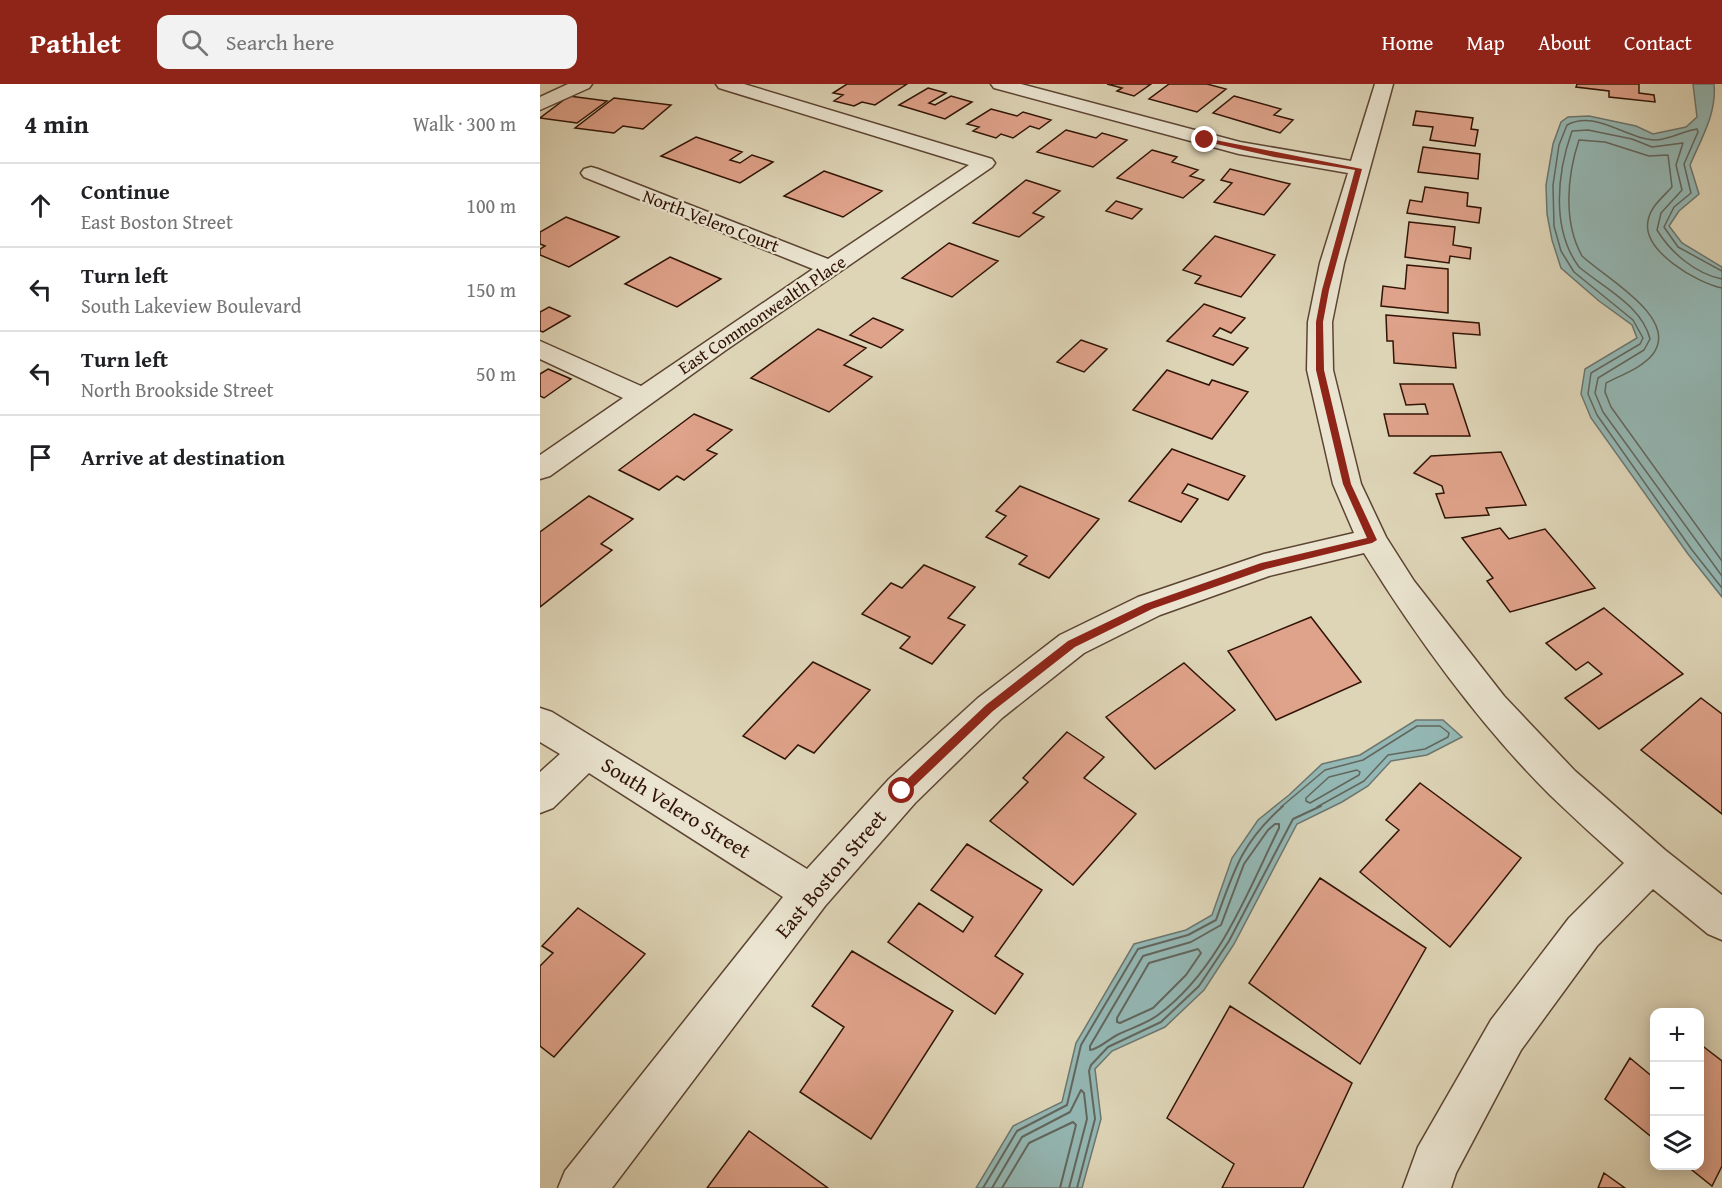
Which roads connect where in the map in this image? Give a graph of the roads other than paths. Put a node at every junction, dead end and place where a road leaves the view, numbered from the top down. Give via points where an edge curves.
1 (583, 84) edge
2 (725, 84) edge
3 (1000, 84) edge
4 (1384, 84) edge
5 (540, 104) edge
6 (1359, 169) junction
7 (591, 173) dead end
8 (831, 268) junction
9 (540, 349) edge
10 (644, 397) junction
11 (540, 469) edge
12 (1372, 540) junction
13 (540, 723) edge
14 (587, 752) junction
15 (540, 796) edge
16 (1651, 864) junction
17 (811, 893) junction
18 (1722, 920) edge
19 (582, 1188) edge
20 (1427, 1188) edge

1 - 5 street
2 - 8 street, East Commonwealth Place via 985,163
3 - 6 street via 1239,148
4 - 6 street
6 - 12 street via 1326,290 1320,322 1320,370 1347,484
7 - 8 street, North Velero Court
8 - 10 street, East Commonwealth Place
9 - 10 street
10 - 11 street, East Commonwealth Place
12 - 16 street via 1403,590 1492,706 1562,782
12 - 17 street, East Boston Street via 1264,566 1149,606 1072,644 990,708 902,791
13 - 14 street, South Velero Street
14 - 15 street
14 - 17 street, South Velero Street
16 - 18 street
16 - 20 street via 1583,932 1506,1035 1435,1164
17 - 19 street, East Boston Street

